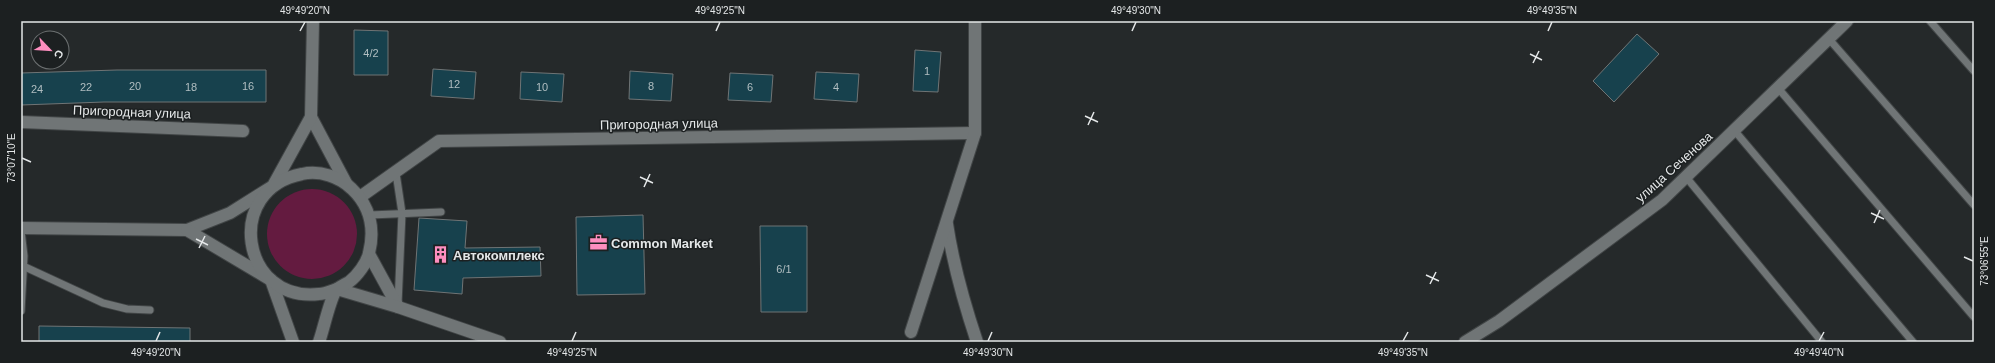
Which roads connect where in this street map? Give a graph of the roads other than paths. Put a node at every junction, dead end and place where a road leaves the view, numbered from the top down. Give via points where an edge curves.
1 (312, 21) edge
2 (975, 21) edge
3 (1847, 21) edge
4 (1930, 21) edge
5 (1830, 39) junction
6 (1974, 71) edge
7 (1778, 88) junction
8 (311, 117) junction
9 (21, 122) edge
10 (1734, 130) junction
11 (243, 131) dead end
12 (975, 134) junction
13 (396, 173) junction
14 (1686, 177) junction
15 (346, 183) junction
16 (273, 186) junction
17 (360, 197) junction
18 (1974, 205) edge
19 (441, 212) dead end
20 (402, 213) junction
21 (370, 215) junction
22 (946, 220) junction
23 (21, 228) edge
24 (187, 230) junction
25 (21, 231) edge
26 (369, 254) junction
27 (23, 266) junction
28 (271, 280) junction
29 (337, 289) junction
30 (398, 307) junction
31 (150, 310) dead end
32 (21, 311) edge
33 (1974, 317) edge
34 (911, 332) dead end
35 (293, 342) edge
36 (319, 342) edge
37 (500, 342) edge
38 (977, 342) edge
39 (1464, 342) edge
40 (1822, 342) edge
41 (1914, 342) edge

1 - 8 street
2 - 12 street
3 - 5 street, улица Сеченова
4 - 6 lane
5 - 7 street, улица Сеченова
5 - 18 lane
7 - 10 street, улица Сеченова
7 - 33 lane
8 - 15 street
8 - 16 street
9 - 11 street, Пригородная улица
10 - 14 street, улица Сеченова
10 - 41 lane
12 - 13 street, Пригородная улица via 439,141
12 - 22 street
13 - 17 street, Пригородная улица
13 - 20 lane
14 - 39 street, улица Сеченова via 1662,200 1499,321
14 - 40 lane
15 - 16 street via 328,175 309,172 290,176
15 - 17 street
16 - 24 street via 230,213
16 - 28 street via 261,199 250,233 252,250 260,267
17 - 21 street
19 - 20 lane
20 - 21 lane
20 - 30 lane
21 - 26 street via 372,235
22 - 34 street
22 - 38 street via 961,293
23 - 24 street
24 - 28 street
25 - 27 lane
26 - 29 street via 354,277
26 - 30 street
27 - 31 lane via 103,303
27 - 32 lane
28 - 29 street via 286,290 303,294 320,294
28 - 35 street
29 - 30 street
29 - 36 street
30 - 37 street

